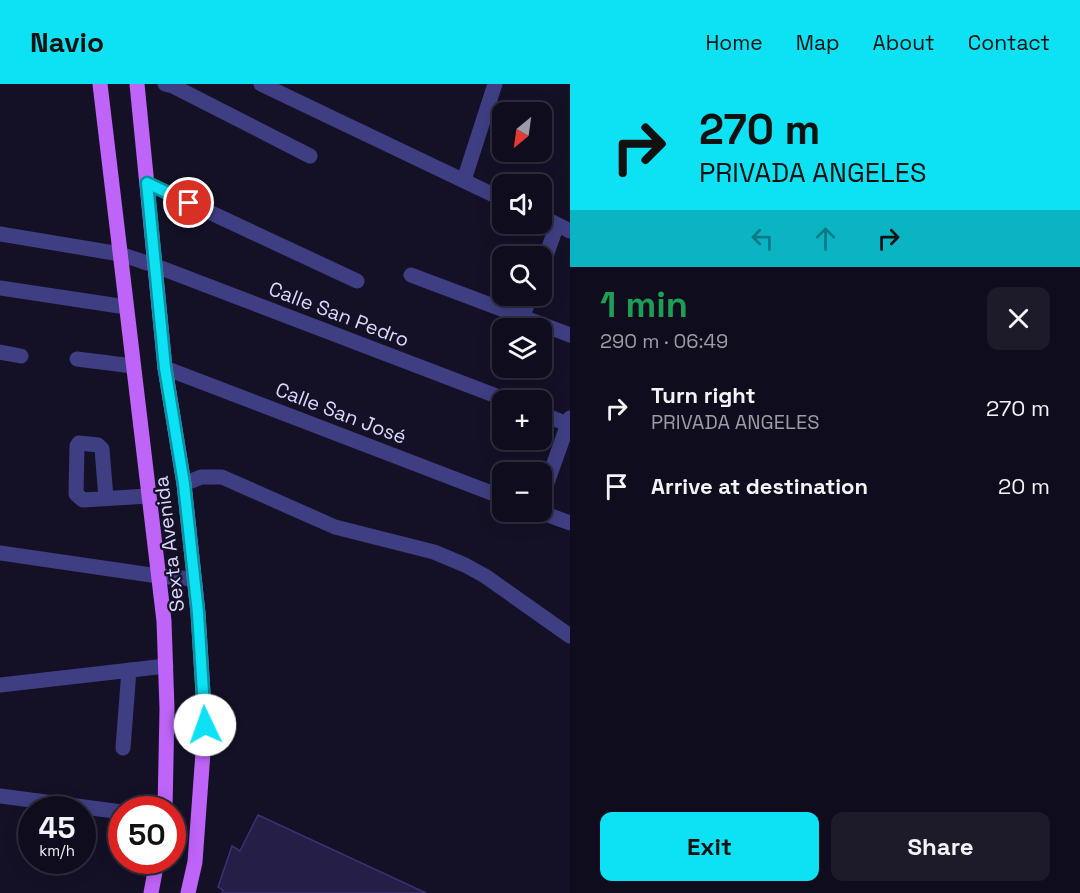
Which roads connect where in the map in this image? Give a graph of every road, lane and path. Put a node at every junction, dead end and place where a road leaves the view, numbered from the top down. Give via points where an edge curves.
1 (100, 84) edge
2 (137, 84) edge
3 (165, 84) edge
4 (495, 84) edge
5 (271, 86) edge
6 (293, 91) edge
7 (310, 156) dead end
8 (464, 180) junction
9 (147, 183) junction
10 (492, 194) edge
11 (564, 228) edge
12 (0, 234) edge
13 (552, 249) edge
14 (120, 254) junction
15 (156, 266) junction
16 (411, 275) dead end
17 (357, 281) dead end
18 (0, 288) edge
19 (527, 306) edge
20 (126, 307) junction
21 (522, 317) junction
22 (570, 335) edge
23 (0, 352) edge
24 (21, 356) dead end
25 (77, 359) dead end
26 (133, 366) junction
27 (165, 368) junction
28 (492, 394) edge
29 (552, 417) edge
30 (569, 422) edge
31 (552, 469) edge
32 (184, 484) junction
33 (492, 493) edge
34 (148, 496) junction
35 (106, 498) dead end
36 (552, 516) edge
37 (570, 523) edge
38 (0, 553) edge
39 (158, 576) junction
40 (194, 579) junction
41 (570, 636) edge
42 (166, 666) junction
43 (129, 670) junction
44 (0, 685) edge
45 (123, 748) dead end
46 (0, 796) edge
47 (165, 796) edge
48 (108, 810) edge
49 (155, 874) edge
50 (151, 893) edge
51 (188, 893) edge

1 - 14 main road, Sexta Avenida
2 - 9 main road, Sexta Avenida
3 - 7 street
4 - 8 street
5 - 6 street
6 - 8 street
8 - 10 street
9 - 15 main road, Sexta Avenida
9 - 17 street
11 - 13 street
12 - 14 street, Calle San Pedro
14 - 15 street, Calle San Pedro
14 - 20 main road, Sexta Avenida
15 - 27 main road, Sexta Avenida
15 - 28 street, Calle San Pedro
16 - 21 street
18 - 20 street
19 - 21 street
20 - 26 main road, Sexta Avenida
21 - 22 street
23 - 24 street
25 - 26 street
26 - 34 main road, Sexta Avenida
27 - 32 main road, Sexta Avenida
27 - 33 street, Calle San José
29 - 30 street
30 - 31 street
32 - 40 main road, Sexta Avenida
32 - 41 street via 201,477 222,477 335,527 434,552 484,576
34 - 35 street
34 - 39 main road, Sexta Avenida
36 - 37 street
38 - 39 street
39 - 40 street
39 - 42 main road, Sexta Avenida
40 - 51 main road, Sexta Avenida via 205,725 195,862
42 - 43 street
42 - 47 main road, Sexta Avenida
43 - 44 street
43 - 45 street
46 - 48 street
49 - 50 main road

